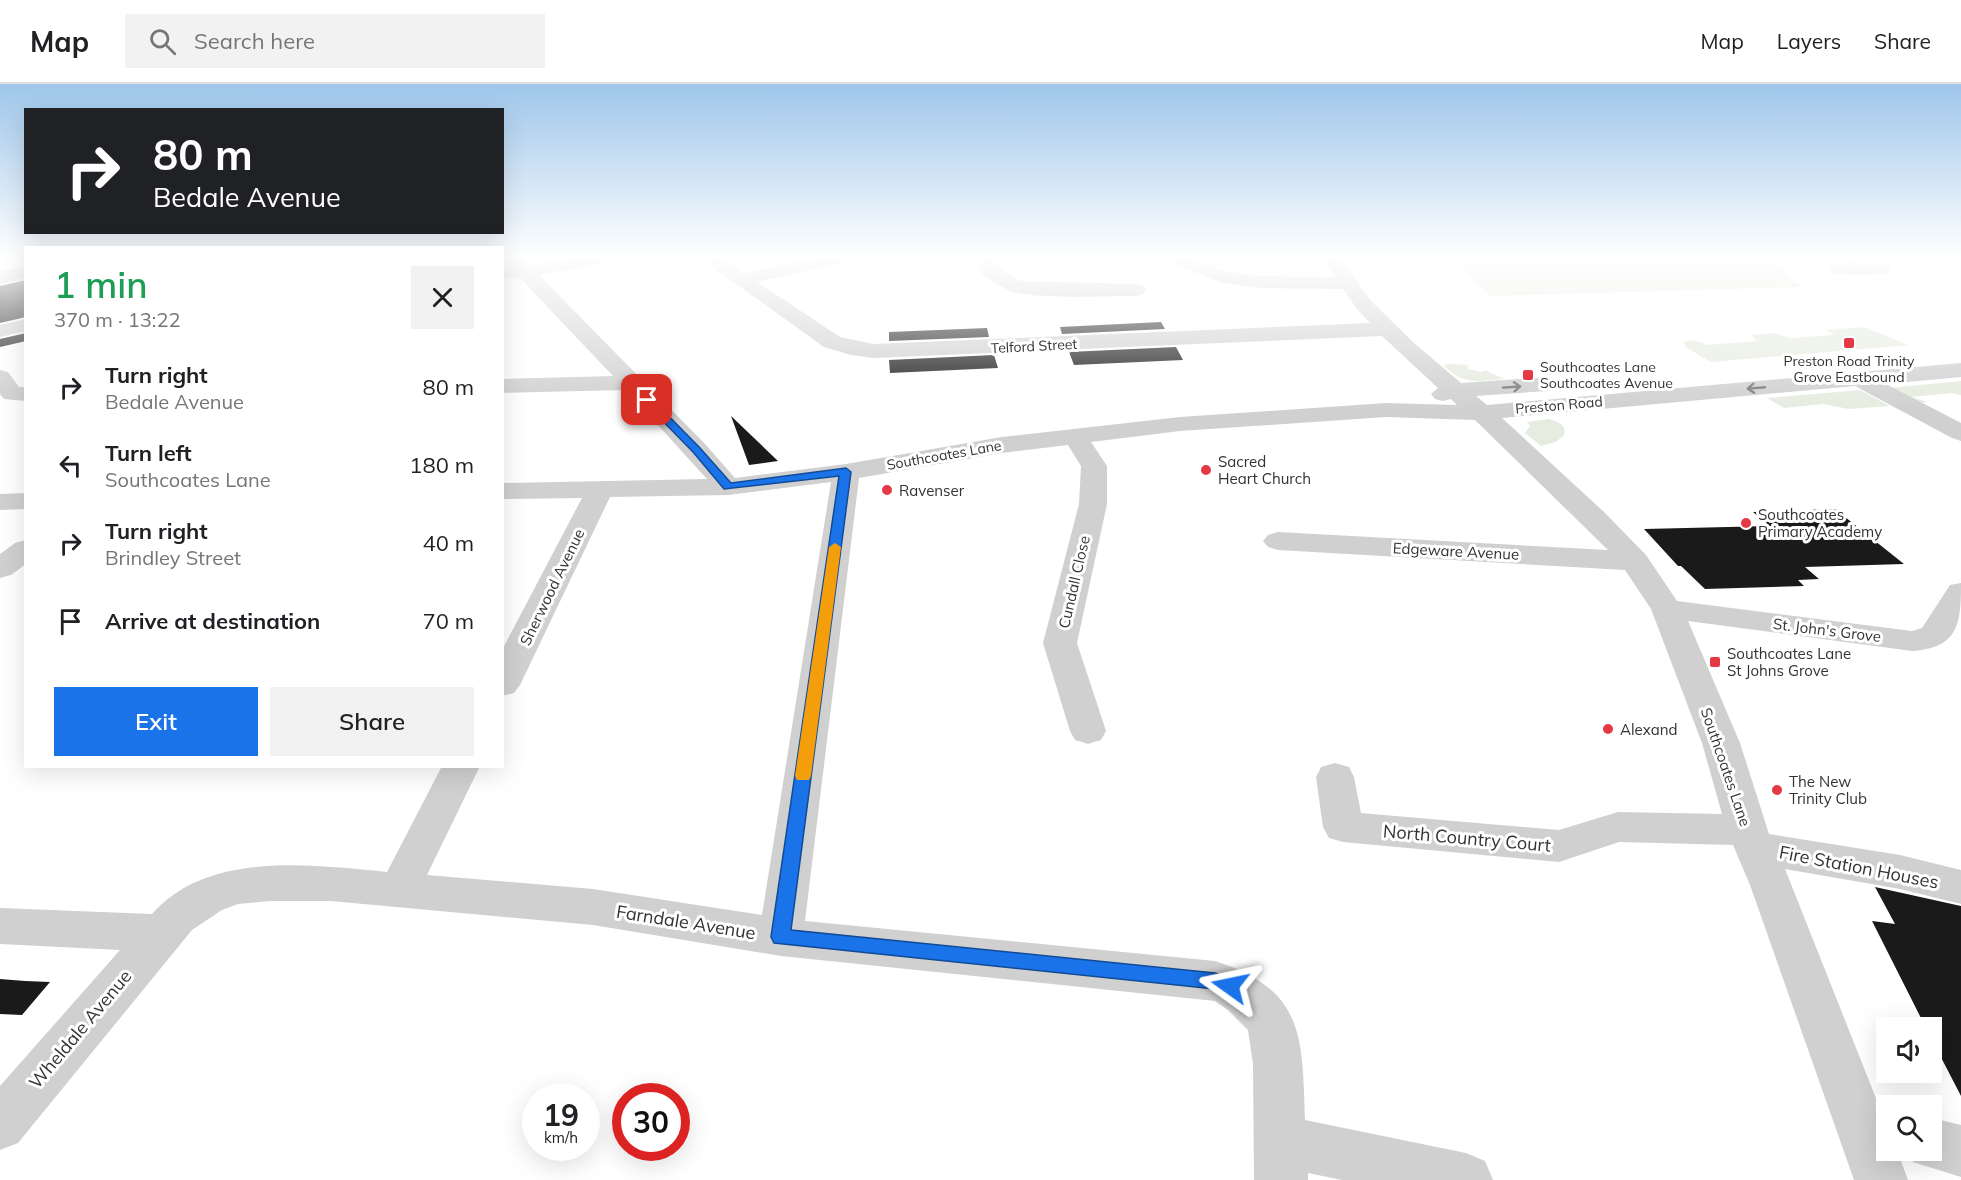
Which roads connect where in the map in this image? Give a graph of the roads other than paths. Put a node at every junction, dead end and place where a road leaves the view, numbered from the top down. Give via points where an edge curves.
1 (559, 307) edge
2 (782, 307) edge
3 (1366, 307) edge
4 (24, 326) edge
5 (1388, 329) junction
6 (0, 332) edge
7 (1961, 351) edge
8 (1961, 370) edge
9 (1859, 379) junction
10 (1612, 380) dead end
11 (631, 383) junction
12 (1565, 383) dead end
13 (504, 386) edge
14 (1467, 402) junction
15 (1386, 410) junction
16 (1961, 433) edge
17 (1074, 435) junction
18 (846, 472) junction
19 (728, 487) junction
20 (600, 489) junction
21 (504, 491) edge
22 (24, 501) edge
23 (0, 502) edge
24 (1278, 541) dead end
25 (24, 551) edge
26 (1635, 561) junction
27 (0, 569) edge
28 (1961, 592) edge
29 (1667, 609) junction
30 (504, 681) edge
31 (1088, 731) dead end
32 (460, 768) edge
33 (1335, 777) dead end
34 (1752, 839) junction
35 (1961, 887) edge
36 (398, 891) junction
37 (0, 926) edge
38 (160, 933) junction
39 (781, 937) junction
40 (0, 1125) edge
41 (1874, 1128) edge
42 (1942, 1146) edge
43 (1961, 1151) edge
44 (1282, 1160) edge
45 (1466, 1180) edge
46 (1881, 1180) edge

1 - 11 street
2 - 5 street, Telford Street via 832,342 874,351
3 - 5 street
4 - 6 street
5 - 14 street
7 - 10 street, Preston Road
8 - 9 street, Preston Road
9 -> 14 street, Preston Road
9 - 16 street
11 - 13 street
11 - 19 street
14 -> 12 street, Preston Road
14 - 15 street, Southcoates Lane
14 - 15 street, Southcoates Lane
14 - 26 street, Southcoates Lane via 1509,436
15 - 17 street, Southcoates Lane
17 - 18 street, Southcoates Lane
17 - 31 street, Cundall Close via 1094,466 1093,504 1060,643
18 - 19 street, Southcoates Lane
18 - 39 street
19 - 20 street, Southcoates Lane
20 - 21 street, Southcoates Lane
20 - 30 street, Sherwood Avenue
22 - 23 street
24 - 26 street, Edgeware Avenue
25 - 27 street
26 - 29 street, Southcoates Lane
28 - 29 street, St. John's Grove via 1934,635 1912,641
29 - 34 street, Southcoates Lane via 1721,743
32 - 36 street
33 - 34 street, North Country Court via 1343,827 1559,846 1618,827
34 - 35 street, Fire Station Houses
34 - 41 street, Southcoates Lane
36 - 38 street, Farndale Avenue via 288,883 227,889 195,904
36 - 39 street, Farndale Avenue via 593,907
37 - 38 street
38 - 40 street, Wheldale Avenue
39 - 44 street, Farndale Avenue via 1215,981 1230,986 1257,1005 1270,1021 1278,1064
41 - 46 street, Southcoates Lane
42 - 43 street
44 - 45 street

